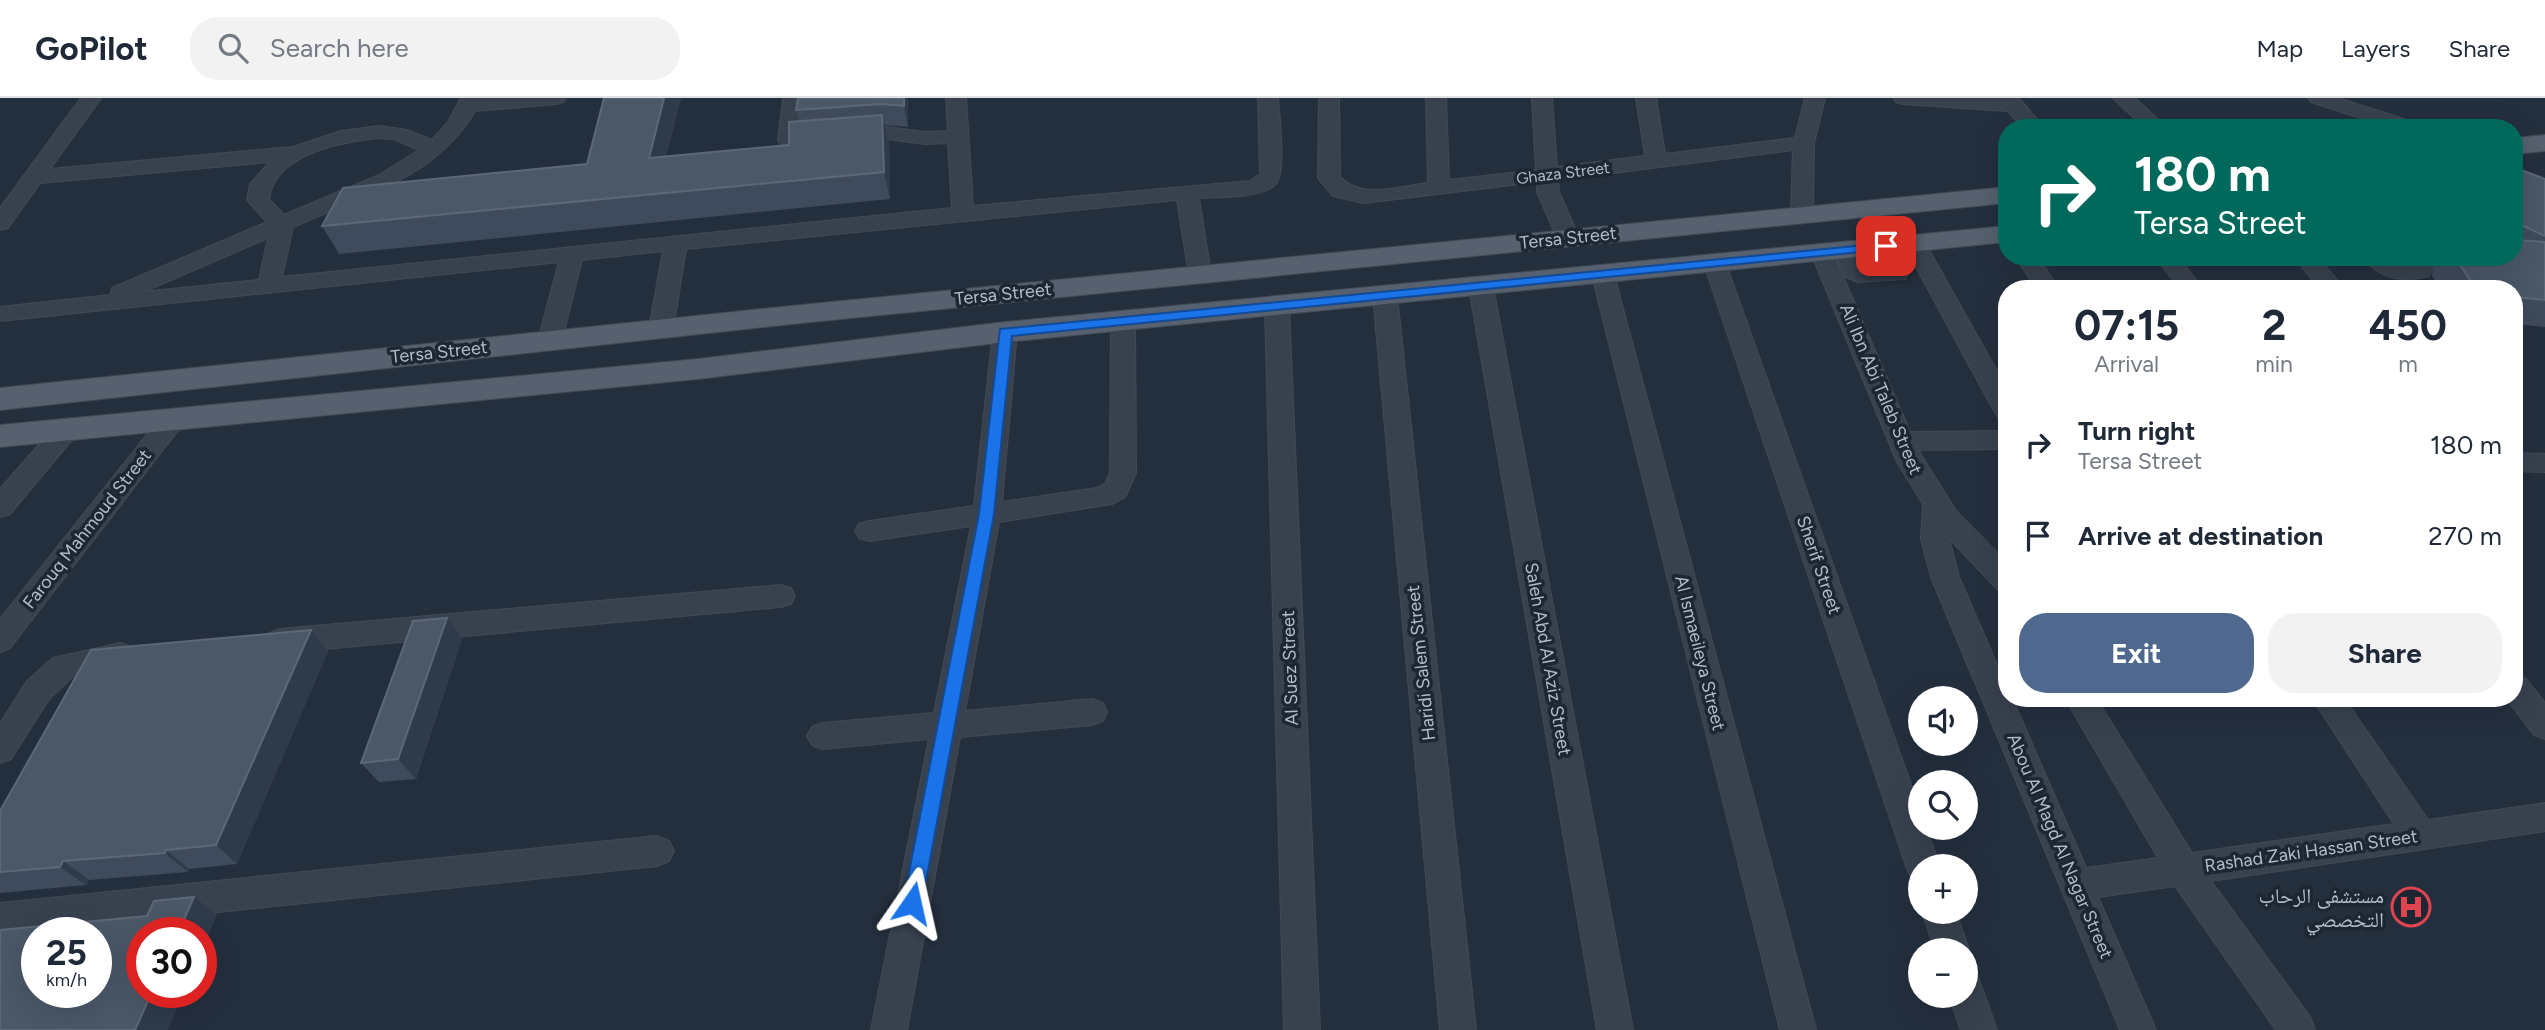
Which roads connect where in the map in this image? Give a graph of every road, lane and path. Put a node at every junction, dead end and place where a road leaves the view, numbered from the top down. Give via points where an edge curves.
1 (91, 98) edge
2 (556, 98) edge
3 (794, 98) edge
4 (956, 98) edge
5 (1268, 98) edge
6 (1329, 98) edge
7 (1436, 98) edge
8 (1542, 98) edge
9 (1646, 98) edge
10 (1815, 98) edge
11 (1903, 98) edge
12 (2123, 98) edge
13 (2318, 98) edge
14 (469, 102) edge
15 (2011, 102) edge
16 (2026, 119) edge
17 (2147, 119) edge
18 (2384, 119) edge
19 (958, 137) junction
20 (1804, 143) junction
21 (2545, 144) edge
22 (2523, 145) edge
23 (434, 150) junction
24 (298, 153) junction
25 (1656, 162) junction
26 (1545, 176) junction
27 (34, 177) junction
28 (1439, 189) junction
29 (1187, 193) junction
30 (1998, 196) edge
31 (963, 213) junction
32 (1802, 215) junction
33 (0, 223) edge
34 (282, 225) junction
35 (1998, 235) edge
36 (1567, 238) junction
37 (676, 243) junction
38 (1900, 245) junction
39 (1833, 252) junction
40 (572, 254) junction
41 (1715, 264) junction
42 (2173, 266) edge
43 (2313, 266) edge
44 (2385, 266) edge
45 (2421, 266) edge
46 (1200, 275) junction
47 (1603, 275) junction
48 (2185, 280) edge
49 (2325, 280) edge
50 (269, 286) junction
51 (1481, 287) junction
52 (1385, 296) junction
53 (94, 304) junction
54 (1277, 306) junction
55 (0, 313) edge
56 (811, 313) junction
57 (1123, 321) junction
58 (664, 328) junction
59 (1005, 332) junction
60 (550, 340) junction
61 (864, 350) junction
62 (698, 369) junction
63 (1998, 397) edge
64 (0, 399) edge
65 (174, 418) junction
66 (66, 429) junction
67 (0, 436) edge
68 (1998, 440) edge
69 (1902, 441) junction
70 (2523, 462) edge
71 (2545, 463) edge
72 (1936, 504) junction
73 (0, 507) edge
74 (987, 514) junction
75 (869, 531) dead end
76 (1998, 565) edge
77 (781, 596) dead end
78 (0, 640) edge
79 (246, 644) edge
80 (150, 652) edge
81 (2523, 698) edge
82 (1998, 701) edge
83 (2001, 707) edge
84 (2085, 707) edge
85 (2333, 707) edge
86 (1092, 712) dead end
87 (946, 725) junction
88 (2545, 726) edge
89 (823, 736) dead end
90 (0, 750) edge
91 (2545, 817) edge
92 (2420, 835) junction
93 (657, 851) dead end
94 (1919, 854) edge
95 (2183, 869) junction
96 (2077, 885) junction
97 (0, 919) edge
98 (1971, 1008) edge
99 (889, 1030) edge
100 (1302, 1030) edge
101 (1458, 1030) edge
102 (1615, 1030) edge
103 (1798, 1030) edge
104 (1979, 1030) edge
105 (2138, 1030) edge
106 (2297, 1030) edge

1 - 27 street
2 - 14 street
3 - 19 street via 788,141 887,132
4 - 19 street
5 - 29 street via 1269,178 1253,187
6 - 28 street, Ghaza Street via 1329,178 1341,191 1364,197
7 - 28 street
8 - 26 street
9 - 25 street
10 - 20 street
11 - 15 street
12 - 17 street
13 - 18 street
14 - 23 street via 452,134
15 - 16 street
19 - 31 street
20 - 25 street, Ghaza Street
20 - 32 street
21 - 22 main road
23 - 24 street via 417,139 393,133 362,133
23 - 34 street via 386,179
24 - 27 street
24 - 34 street via 261,184 258,200
25 - 26 street, Ghaza Street
26 - 28 street, Ghaza Street
26 - 36 street via 1552,207
27 - 33 street
29 - 31 street
29 - 46 street
30 - 32 main road, Tersa Street
31 - 37 street
32 - 36 main road, Tersa Street
34 - 50 street
34 - 53 street
35 - 38 main road
36 - 46 main road, Tersa Street
37 - 40 street
37 - 58 street
38 - 39 main road
38 - 63 street
39 - 41 main road
39 - 69 street, Ali Ibn Abi Taleb Street
40 - 50 street
40 - 60 street
41 - 47 main road
41 - 94 street, Sherif Street
42 - 48 street
43 - 49 street
44 - 45 street via 2392,272 2415,273
46 - 56 main road, Tersa Street
47 - 51 main road
47 - 103 street, Al Ismaeileya Street
50 - 53 street
51 - 52 main road
51 - 102 street, Saleh Abd Al Aziz Street
52 - 54 main road
52 - 101 street, Haridi Salem Street
53 - 55 street
54 - 57 main road
54 - 100 street, Al Suez Street
56 - 58 main road, Tersa Street
56 - 61 main road via 801,326 805,335
57 - 59 main road
57 - 74 street via 1120,485 1103,497
58 - 60 main road, Tersa Street
58 - 62 main road via 726,340 729,352
59 - 61 main road
59 - 74 street
60 - 64 main road, Tersa Street
61 - 62 main road
62 - 65 main road
65 - 66 main road
65 - 78 street, Farouq Mahmoud Street
66 - 67 main road
66 - 73 street
68 - 69 street
69 - 72 street, Ali Ibn Abi Taleb Street
70 - 71 street
72 - 76 street, Ali Ibn Abi Taleb Street via 1958,531
72 - 82 street, Abou Al Magd Al Nagar Street via 1935,539 1945,577
74 - 75 street
74 - 87 street
77 - 79 street
80 - 90 street via 64,666 38,690
81 - 88 street
83 - 96 street, Abou Al Magd Al Nagar Street
84 - 95 street
85 - 92 street
86 - 87 street
87 - 89 street
87 - 99 street
91 - 92 street, Rashad Zaki Hassan Street
92 - 95 street, Rashad Zaki Hassan Street
93 - 97 street
95 - 96 street, Rashad Zaki Hassan Street
95 - 106 street
96 - 105 street, Abou Al Magd Al Nagar Street
98 - 104 street

